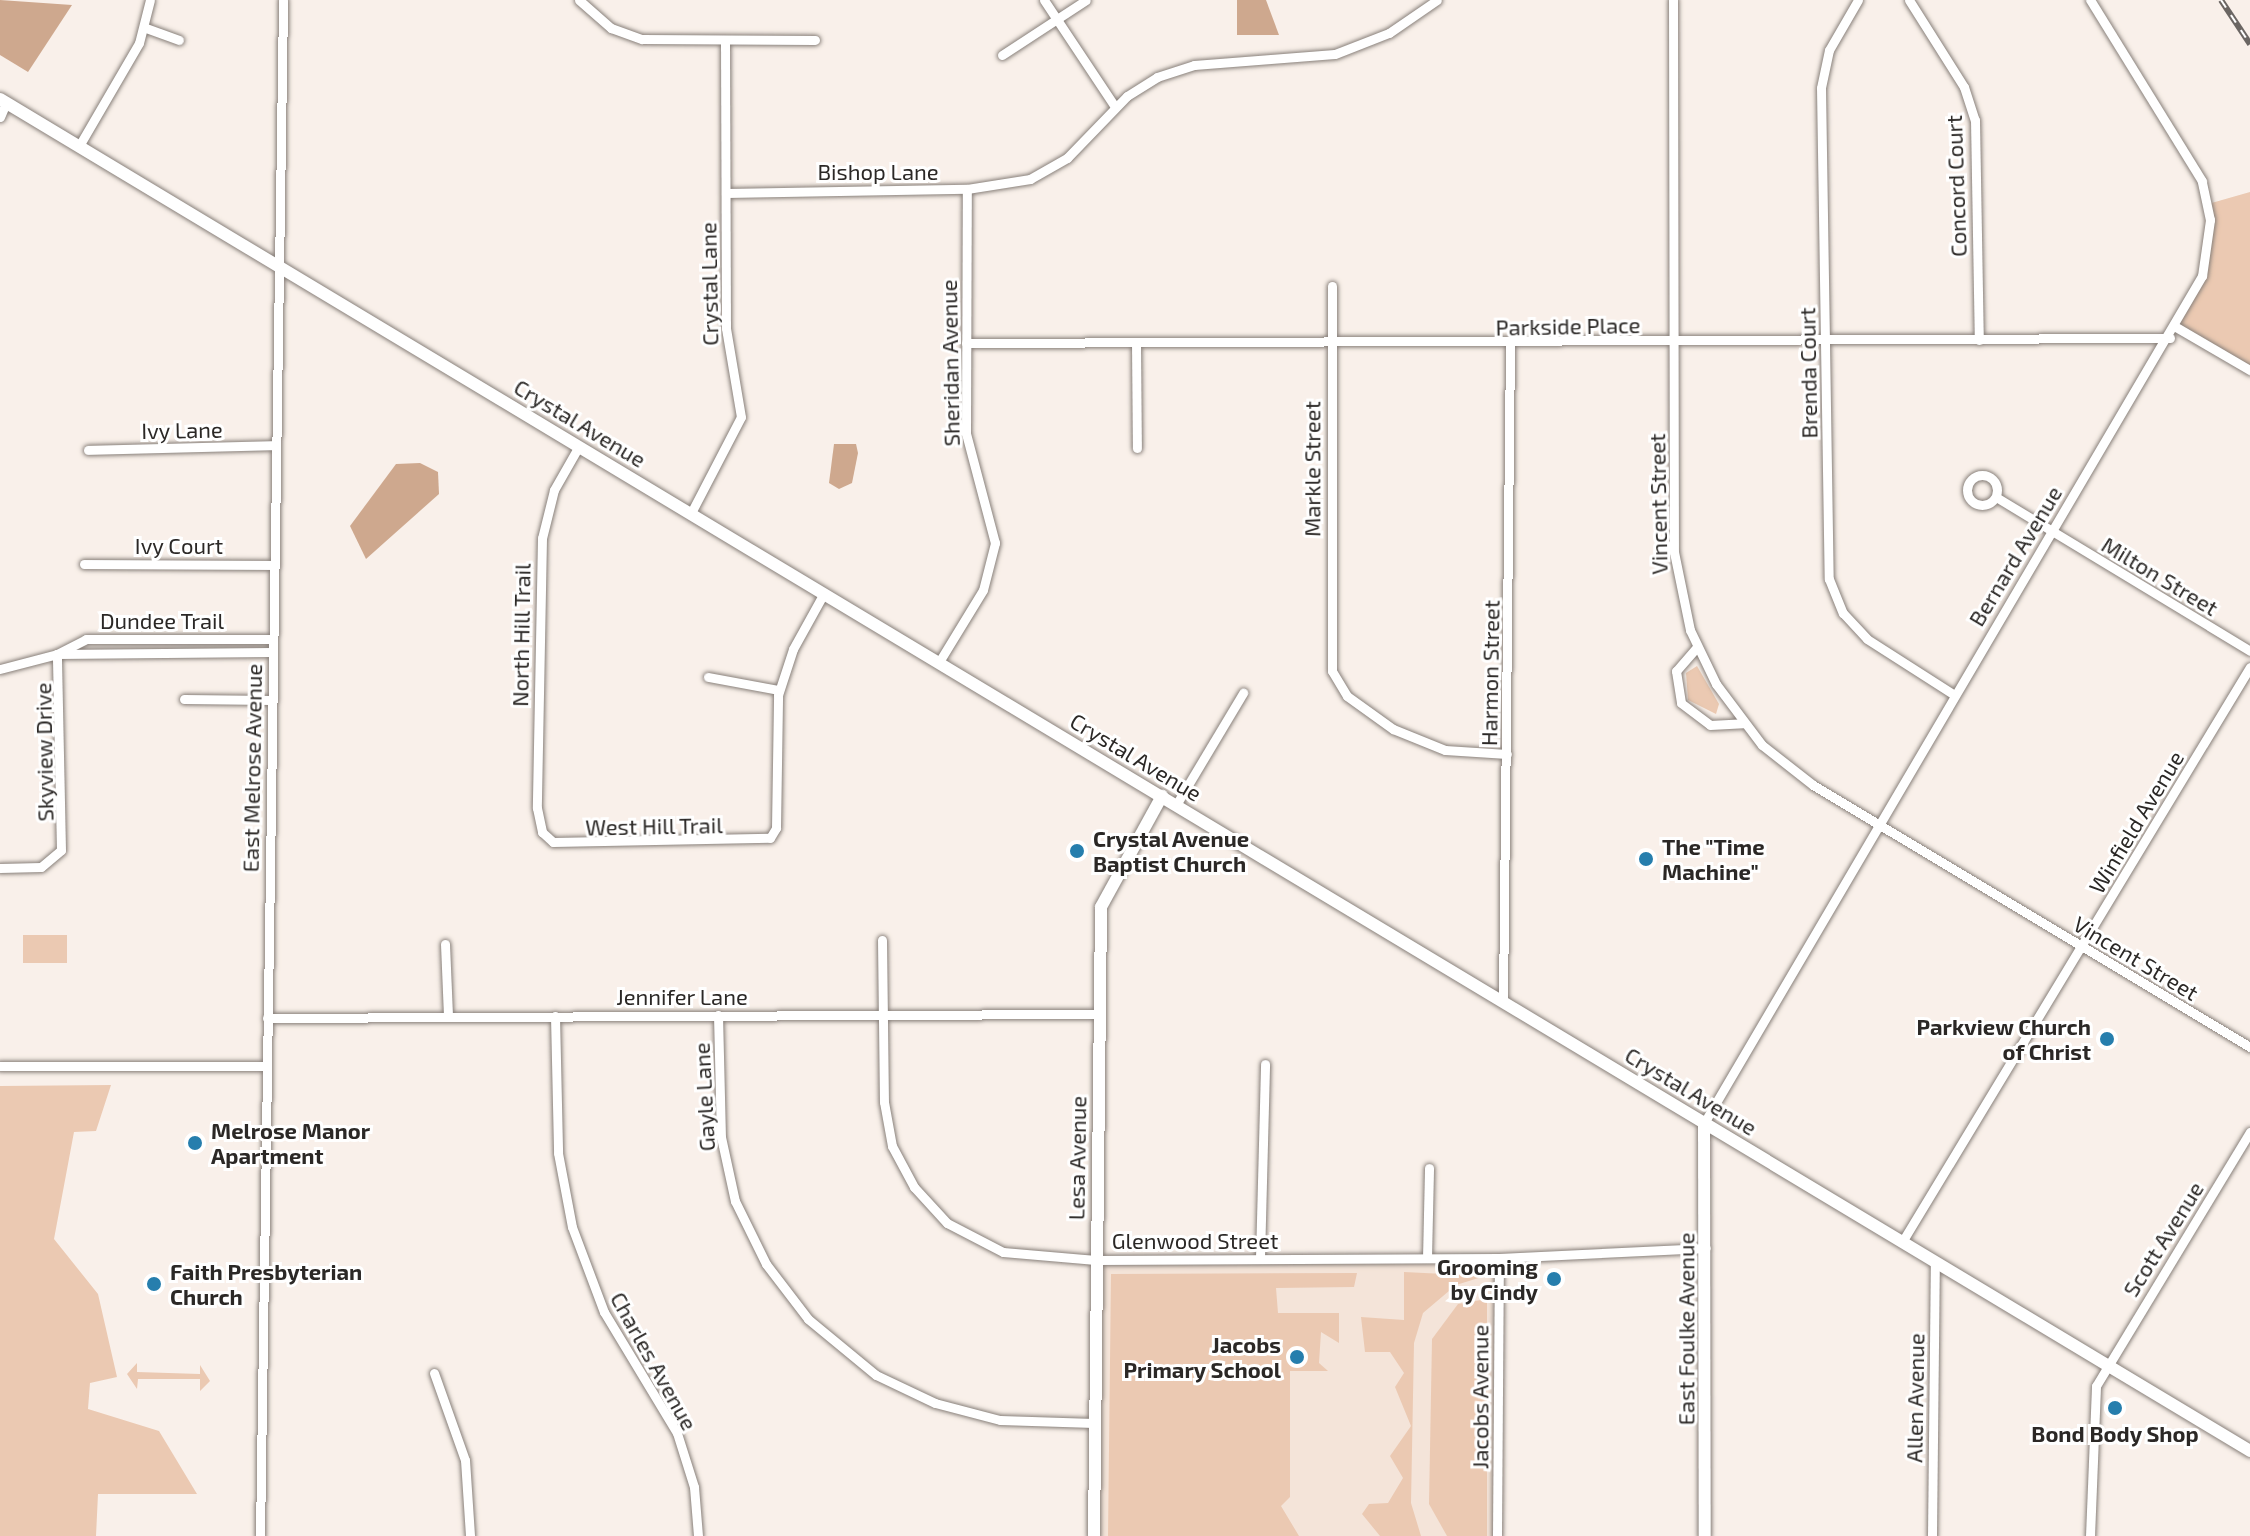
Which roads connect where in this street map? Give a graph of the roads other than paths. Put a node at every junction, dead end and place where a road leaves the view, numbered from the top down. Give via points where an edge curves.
1 (150, 0) edge
2 (283, 0) edge
3 (579, 0) edge
4 (1044, 0) edge
5 (1086, 0) edge
6 (1437, 0) edge
7 (1673, 0) edge
8 (1858, 0) edge
9 (1909, 0) edge
10 (2090, 0) edge
11 (1055, 18) junction
12 (146, 28) junction
13 (179, 40) dead end
14 (815, 40) dead end
15 (725, 41) junction
16 (1002, 55) dead end
17 (3, 101) edge
18 (1115, 107) junction
19 (0, 117) edge
20 (79, 146) junction
21 (967, 189) junction
22 (726, 193) junction
23 (282, 268) junction
24 (1332, 286) dead end
25 (2176, 327) junction
26 (2170, 338) junction
27 (1979, 340) junction
28 (1825, 342) junction
29 (966, 343) junction
30 (1136, 343) junction
31 (1675, 343) junction
32 (1331, 344) junction
33 (1510, 345) junction
34 (2250, 370) edge
35 (276, 445) junction
36 (579, 446) junction
37 (1137, 448) dead end
38 (88, 450) dead end
39 (1996, 497) dead end
40 (691, 513) junction
41 (2052, 531) junction
42 (84, 564) dead end
43 (274, 565) junction
44 (824, 593) junction
45 (272, 639) junction
46 (1697, 647) junction
47 (2250, 651) edge
48 (272, 652) junction
49 (57, 654) junction
50 (939, 662) junction
51 (2250, 667) edge
52 (0, 669) edge
53 (708, 677) dead end
54 (779, 690) junction
55 (1243, 693) dead end
56 (1953, 694) junction
57 (184, 699) dead end
58 (271, 700) junction
59 (1743, 723) junction
60 (1507, 754) junction
61 (1162, 796) junction
62 (1176, 805) junction
63 (1876, 825) junction
64 (542, 832) joint
65 (0, 868) edge
66 (882, 940) dead end
67 (445, 944) dead end
68 (2082, 946) junction
69 (1503, 1002) junction
70 (884, 1014) junction
71 (1098, 1014) junction
72 (718, 1015) junction
73 (448, 1016) junction
74 (555, 1016) junction
75 (267, 1018) junction
76 (2250, 1047) edge
77 (1265, 1064) dead end
78 (0, 1066) edge
79 (266, 1066) junction
80 (1704, 1123) junction
81 (2250, 1132) edge
82 (1429, 1168) dead end
83 (1902, 1242) junction
84 (1706, 1248) junction
85 (1260, 1258) junction
86 (1427, 1258) junction
87 (1499, 1258) junction
88 (1096, 1260) junction
89 (1935, 1261) junction
90 (2107, 1365) junction
91 (434, 1373) dead end
92 (1094, 1423) junction
93 (2250, 1451) edge
94 (260, 1536) edge
95 (470, 1536) edge
96 (698, 1536) edge
97 (1094, 1536) edge
98 (1497, 1536) edge
99 (1705, 1536) edge
100 (1932, 1536) edge
101 (2090, 1536) edge

1 - 12 street
2 - 23 street, East Melrose Avenue
3 - 15 street via 626,35
4 - 11 street
5 - 11 street
6 - 18 street via 1346,51 1182,67
7 - 31 street, Vincent Street
8 - 28 street, Brenda Court via 1829,50 1821,88
9 - 27 street, Concord Court via 1959,78 1975,120
10 - 25 street, Bernard Avenue via 2206,196 2206,261
11 - 16 street
11 - 18 street
12 - 13 street
12 - 20 street
14 - 15 street
15 - 22 street, Crystal Lane
17 - 19 street
17 - 20 street, Crystal Avenue
18 - 21 street, Bishop Lane via 1075,152 1030,179
20 - 23 street, Crystal Avenue
21 - 22 street, Bishop Lane
21 - 29 street, Sheridan Avenue
22 - 40 street, Crystal Lane via 726,328 741,417
23 - 35 street, East Melrose Avenue
23 - 36 street, Crystal Avenue
24 - 32 street, Markle Street
25 - 26 street, Bernard Avenue
25 - 34 street
26 - 27 street, Parkside Place
26 - 41 street, Bernard Avenue
27 - 28 street, Parkside Place
28 - 31 street, Parkside Place
28 - 56 street, Brenda Court via 1832,590 1867,639
29 - 30 street, Parkside Place
29 - 50 street, Sheridan Avenue via 969,458 995,543 983,590
30 - 32 street, Parkside Place
30 - 37 street
31 - 33 street, Parkside Place
31 - 46 street, Vincent Street via 1674,552
32 - 33 street, Parkside Place
32 - 60 street, Markle Street via 1328,653 1338,685 1379,722 1445,750
33 - 60 street, Harmon Street
35 - 38 street, Ivy Lane
35 - 43 street, East Melrose Avenue
36 - 40 street, Crystal Avenue
36 - 64 street, North Hill Trail via 554,490 542,538 536,767
39 - 41 street, Milton Street
40 - 44 street, Crystal Avenue
41 - 47 street, Milton Street
41 - 56 street, Bernard Avenue
42 - 43 street, Ivy Court
43 - 45 street, East Melrose Avenue
44 - 50 street, Crystal Avenue
44 - 54 street
45 - 48 street, East Melrose Avenue
45 - 49 street, Dundee Trail via 86,639
46 - 59 street, Vincent Street
46 - 59 street via 1676,671 1681,703 1710,725
48 - 49 street, Dundee Trail
48 - 58 street, East Melrose Avenue
49 - 52 street, Dundee Trail
49 - 65 street, Skyview Drive via 61,850 41,867
50 - 61 street, Crystal Avenue
51 - 68 street, Winfield Avenue
53 - 54 street
54 - 64 street, West Hill Trail via 770,838 577,845
55 - 62 street
56 - 63 street, Bernard Avenue
57 - 58 street
58 - 75 street, East Melrose Avenue
59 - 63 street, Vincent Street via 1793,772
60 - 69 street, Harmon Street
61 - 62 street, Crystal Avenue
61 - 71 street, Lesa Avenue via 1101,907
62 - 69 street, Crystal Avenue
63 - 68 street, Vincent Street
63 - 80 street, Bernard Avenue
66 - 70 street, Glenwood Street
67 - 73 street
68 - 76 street, Vincent Street
68 - 83 street, Winfield Avenue
69 - 80 street, Crystal Avenue
70 - 71 street, Jennifer Lane
70 - 72 street, Jennifer Lane
70 - 88 street, Glenwood Street via 888,1134 924,1200 961,1232 1003,1252
71 - 88 street, Lesa Avenue
72 - 74 street, Jennifer Lane
72 - 92 street, Gayle Lane via 721,1137 735,1201 766,1264 808,1319 876,1375 935,1403 1000,1420
73 - 74 street, Jennifer Lane
73 - 75 street, Jennifer Lane
74 - 96 street, Charles Avenue via 558,1153 572,1227 604,1312 677,1433 694,1487
75 - 79 street, East Melrose Avenue
77 - 85 street
78 - 79 street
79 - 94 street, East Melrose Avenue
80 - 83 street, Crystal Avenue
80 - 84 street, East Foulke Avenue
81 - 90 street, Scott Avenue
82 - 86 street
83 - 89 street, Crystal Avenue
84 - 87 street, Glenwood Street
84 - 99 street, East Foulke Avenue
85 - 86 street, Glenwood Street
85 - 88 street, Glenwood Street
86 - 87 street, Glenwood Street
87 - 98 street, Jacobs Avenue
88 - 92 street, Lesa Avenue
89 - 90 street, Crystal Avenue
89 - 100 street, Allen Avenue
90 - 93 street, Crystal Avenue
90 - 101 street, Scott Avenue via 2090,1411
91 - 95 street via 465,1460
92 - 97 street, Lesa Avenue

